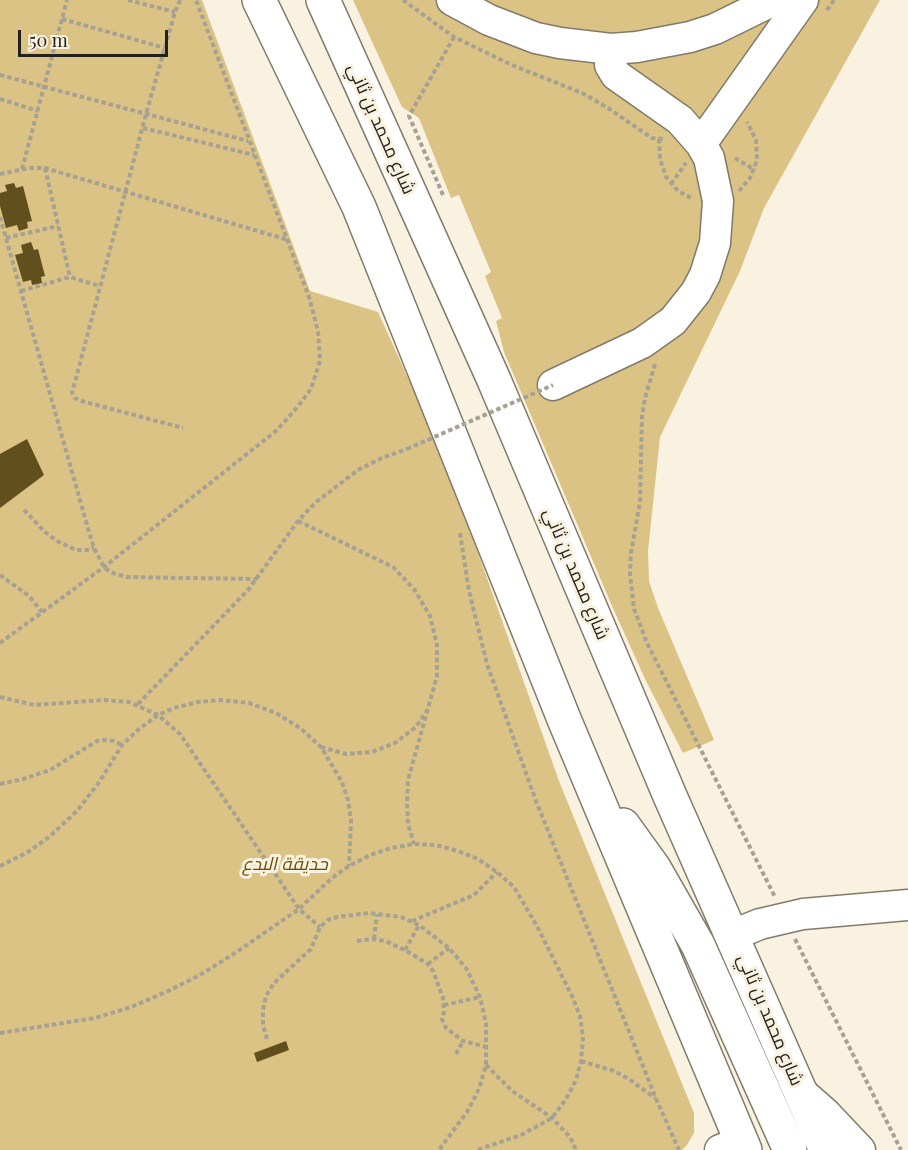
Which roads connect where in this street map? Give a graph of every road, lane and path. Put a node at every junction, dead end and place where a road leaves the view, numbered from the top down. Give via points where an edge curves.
1 (67, 0) edge
2 (128, 0) edge
3 (180, 0) edge
4 (196, 0) edge
5 (259, 0) edge
6 (312, 0) edge
7 (323, 0) edge
8 (452, 0) edge
9 (774, 0) edge
10 (803, 0) edge
11 (175, 12) junction
12 (62, 18) junction
13 (336, 31) junction
14 (454, 37) dead end
15 (165, 48) junction
16 (610, 49) junction
17 (0, 75) edge
18 (44, 88) junction
19 (0, 99) edge
20 (38, 111) junction
21 (146, 114) junction
22 (143, 128) junction
23 (249, 141) junction
24 (701, 144) junction
25 (254, 155) junction
26 (45, 168) junction
27 (22, 169) junction
28 (0, 174) edge
29 (127, 192) junction
30 (443, 195) dead end
31 (0, 217) edge
32 (58, 226) junction
33 (6, 238) junction
34 (288, 240) junction
35 (70, 277) junction
36 (99, 286) junction
37 (21, 291) junction
38 (658, 333) junction
39 (553, 385) joint
40 (183, 428) dead end
41 (24, 510) dead end
42 (298, 521) junction
43 (459, 524) dead end
44 (94, 548) junction
45 (104, 567) junction
46 (0, 575) edge
47 (257, 579) junction
48 (42, 612) junction
49 (0, 643) edge
50 (0, 697) edge
51 (138, 704) junction
52 (430, 705) junction
53 (158, 715) junction
54 (122, 745) junction
55 (321, 747) junction
56 (589, 777) junction
57 (0, 784) edge
58 (414, 844) junction
59 (0, 866) edge
60 (349, 866) junction
61 (497, 872) junction
62 (908, 905) edge
63 (299, 909) junction
64 (377, 914) junction
65 (785, 917) junction
66 (411, 922) junction
67 (419, 925) junction
68 (320, 927) junction
69 (733, 935) junction
70 (374, 939) junction
71 (357, 940) dead end
72 (449, 948) junction
73 (405, 950) junction
74 (428, 964) junction
75 (480, 998) junction
76 (444, 1005) junction
77 (0, 1034) edge
78 (267, 1039) dead end
79 (463, 1041) junction
80 (487, 1047) junction
81 (456, 1054) dead end
82 (581, 1062) junction
83 (486, 1065) junction
84 (801, 1092) junction
85 (656, 1098) junction
86 (552, 1118) junction
87 (736, 1147) edge
88 (439, 1150) edge
89 (477, 1150) edge
90 (576, 1150) edge
91 (679, 1150) edge
92 (790, 1150) edge
93 (826, 1150) edge
94 (860, 1150) edge
95 (901, 1150) edge

1 - 12 path
2 - 11 path
3 - 11 path
4 - 23 path
5 - 56 main road via 359,207
6 - 13 main road
7 - 13 main road, شارع محمد بن ثاني
8 - 16 street via 536,38
9 - 16 street via 690,37
10 - 24 street
11 - 15 path
12 - 15 path
12 - 18 path
13 - 69 main road, شارع محمد بن ثاني via 494,380
14 - 30 path via 409,116
15 - 21 path
16 - 24 street via 610,66 616,75 680,120
17 - 18 path
18 - 20 path
18 - 21 path
19 - 20 path
20 - 27 path
21 - 22 path
21 - 23 path
22 - 25 path
22 - 29 path
23 - 25 path
24 - 38 street via 717,186 715,243 696,292
25 - 34 path
26 - 27 path
26 - 29 path
26 - 32 path
27 - 28 path
29 - 34 path
29 - 36 path
31 - 33 path
32 - 33 path
32 - 35 path
33 - 37 path
34 - 45 path via 318,331 320,360 310,389 276,431
35 - 36 path
35 - 37 path
36 - 40 path via 72,396
37 - 44 path
38 - 39 street
38 - 65 path via 661,349 642,416 640,502 630,573 634,609 647,643
39 - 42 path, bridge via 382,458 344,480
41 - 44 path via 57,541 76,550
42 - 47 path
42 - 52 path via 393,567 414,589 430,616 437,645 437,676
43 - 85 path via 469,591 487,664 536,801
44 - 45 path
45 - 47 path via 126,577
45 - 48 path
46 - 48 path
47 - 51 path
48 - 49 path
50 - 51 path via 34,705 104,700
51 - 53 path
52 - 55 path via 416,727 380,749 346,754
52 - 58 path via 408,780 408,824
53 - 54 path
53 - 55 path via 198,702 249,704 276,713
53 - 63 path via 185,741
54 - 57 path via 96,741 50,770
54 - 59 path via 77,811 50,837
55 - 60 path via 342,782 348,801
56 - 87 main road
56 - 92 main road via 654,868 698,945
58 - 60 path via 369,855
58 - 61 path via 458,850
60 - 63 path
61 - 66 path via 474,895
61 - 82 path via 526,907 572,996 580,1016
62 - 65 street
63 - 68 path
63 - 77 path via 200,975 149,999 95,1018
64 - 66 path
64 - 68 path via 337,917
64 - 70 path
65 - 69 street
65 - 95 path
66 - 67 path
67 - 72 path
67 - 73 path
68 - 78 path via 311,949 274,983 266,996 263,1025
69 - 84 main road, شارع محمد بن ثاني
70 - 71 path
70 - 73 path
72 - 74 path
72 - 75 path via 466,968
73 - 74 path
74 - 76 path
75 - 76 path
75 - 80 path
76 - 79 path via 442,1019 446,1028
79 - 80 path
79 - 81 path
80 - 83 path
82 - 85 path via 614,1071
82 - 86 path via 576,1080
83 - 86 path via 512,1091
83 - 88 path via 467,1112
84 - 93 main road, شارع محمد بن ثاني
84 - 94 street
85 - 91 path
86 - 89 path via 521,1135
86 - 90 path

